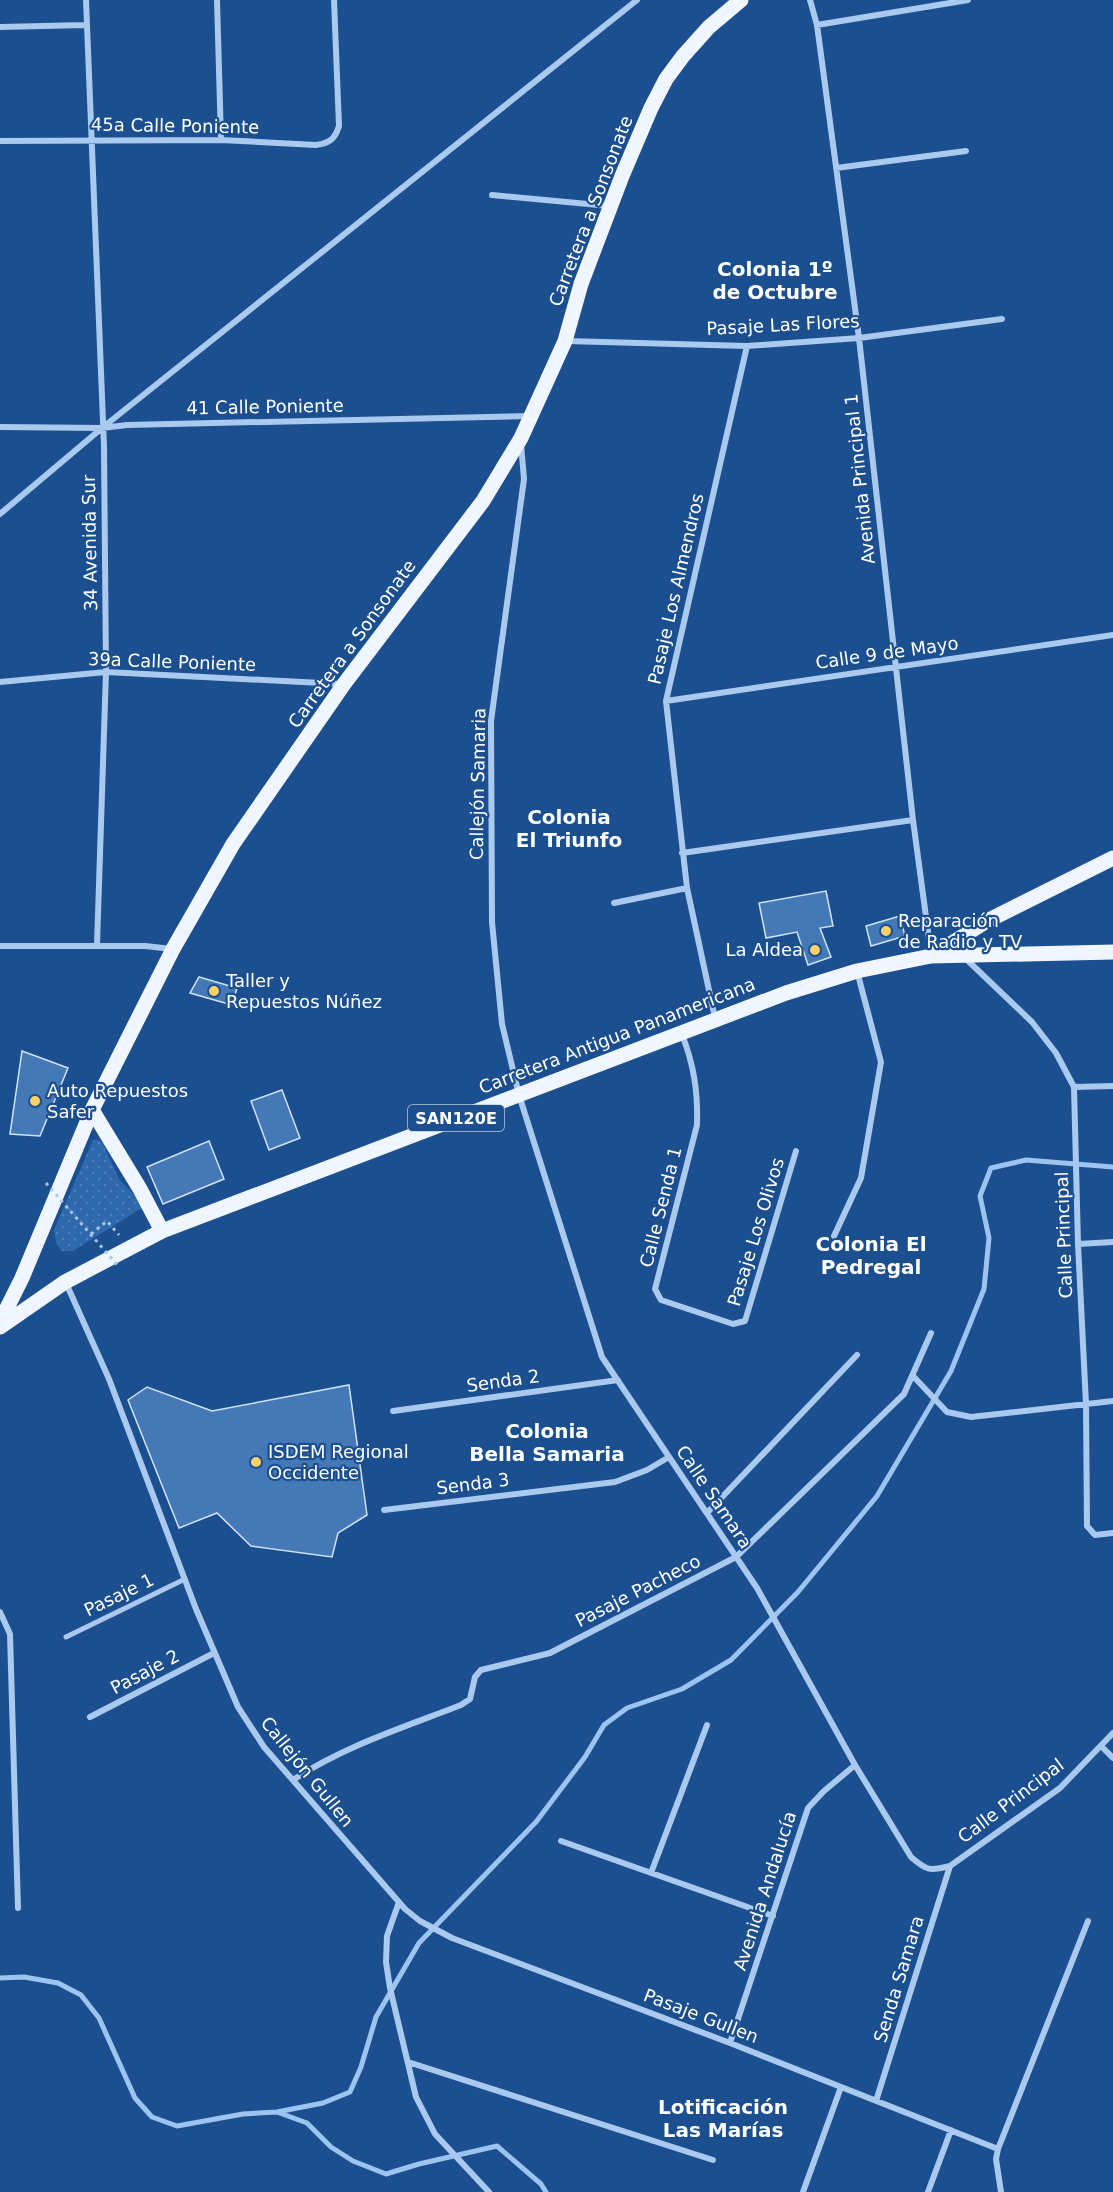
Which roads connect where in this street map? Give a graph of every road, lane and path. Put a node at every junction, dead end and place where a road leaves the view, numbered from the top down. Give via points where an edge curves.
1 (86, 0) edge
2 (217, 0) edge
3 (334, 0) edge
4 (637, 0) edge
5 (741, 0) edge
6 (810, 0) edge
7 (968, 0) edge
8 (86, 25) junction
9 (817, 25) junction
10 (0, 27) edge
11 (90, 140) junction
12 (221, 140) junction
13 (0, 141) edge
14 (966, 151) dead end
15 (836, 168) junction
16 (492, 195) dead end
17 (610, 206) junction
18 (1002, 319) dead end
19 (859, 338) junction
20 (565, 341) junction
21 (747, 346) junction
22 (530, 416) junction
23 (0, 428) edge
24 (102, 428) junction
25 (521, 438) junction
26 (0, 514) edge
27 (1113, 635) edge
28 (896, 667) junction
29 (106, 672) junction
30 (0, 682) edge
31 (344, 684) junction
32 (666, 701) junction
33 (913, 820) junction
34 (682, 853) junction
35 (1113, 858) edge
36 (687, 888) junction
37 (614, 903) dead end
38 (97, 945) junction
39 (0, 946) edge
40 (173, 949) junction
41 (1113, 952) edge
42 (962, 955) junction
43 (931, 956) junction
44 (857, 971) junction
45 (715, 1019) junction
46 (681, 1033) junction
47 (1113, 1086) edge
48 (1074, 1087) junction
49 (519, 1095) junction
50 (92, 1110) junction
51 (796, 1151) dead end
52 (46, 1183) dead end
53 (107, 1221) dead end
54 (162, 1231) junction
55 (91, 1234) junction
56 (834, 1236) dead end
57 (1113, 1242) edge
58 (1078, 1244) junction
59 (119, 1267) dead end
60 (66, 1282) junction
61 (745, 1321) joint
62 (0, 1324) edge
63 (932, 1333) dead end
64 (857, 1355) dead end
65 (913, 1376) junction
66 (618, 1380) junction
67 (1113, 1401) edge
68 (1086, 1404) junction
69 (393, 1411) dead end
70 (669, 1457) junction
71 (384, 1510) dead end
72 (707, 1513) junction
73 (1113, 1533) edge
74 (736, 1557) junction
75 (185, 1579) junction
76 (0, 1612) edge
77 (66, 1637) dead end
78 (214, 1653) junction
79 (90, 1717) dead end
80 (707, 1725) dead end
81 (1113, 1733) edge
82 (1101, 1746) junction
83 (1113, 1758) edge
84 (855, 1765) junction
85 (293, 1780) junction
86 (561, 1841) dead end
87 (950, 1866) junction
88 (651, 1873) junction
89 (399, 1902) junction
90 (18, 1908) dead end
91 (773, 1916) junction
92 (1089, 1921) dead end
93 (730, 2043) junction
94 (408, 2062) junction
95 (841, 2087) junction
96 (876, 2101) junction
97 (951, 2130) junction
98 (998, 2149) junction
99 (713, 2160) dead end
100 (489, 2192) edge
101 (803, 2192) edge
102 (928, 2192) edge
103 (1001, 2192) edge

1 - 8 street, 34 Avenida Sur
2 - 12 street
3 - 12 street, 45a Calle Poniente via 339,126 336,137 327,144 316,145
4 - 24 street
5 - 17 main road, Carretera a Sonsonate via 709,27 666,79
6 - 9 street, Avenida Principal 1
7 - 9 street
8 - 10 street
8 - 11 street, 34 Avenida Sur
9 - 15 street, Avenida Principal 1
11 - 12 street, 45a Calle Poniente
11 - 13 street, 45a Calle Poniente
11 - 24 street, 34 Avenida Sur
14 - 15 street
15 - 19 street, Avenida Principal 1
16 - 17 street
17 - 20 main road, Carretera a Sonsonate via 580,284
18 - 19 street, Pasaje Las Flores
19 - 21 street, Pasaje Las Flores
19 - 28 street, Avenida Principal 1
20 - 21 street, Pasaje Las Flores
20 - 22 main road, Carretera a Sonsonate
21 - 32 street, Pasaje Los Almendros
22 - 24 street, 41 Calle Poniente
22 - 25 main road, Carretera a Sonsonate
23 - 24 street, 41 Calle Poniente
24 - 26 street
24 - 29 street, 34 Avenida Sur
25 - 31 main road, Carretera a Sonsonate via 483,501
25 - 49 street, Callejón Samaria via 524,479 491,721 492,922 502,1024
27 - 28 street, Calle 9 de Mayo
28 - 32 street, Calle 9 de Mayo
28 - 33 street, Avenida Principal 1
29 - 30 street, 39a Calle Poniente
29 - 31 street, 39a Calle Poniente
29 - 38 street, 34 Avenida Sur
31 - 40 main road, Carretera a Sonsonate via 233,844
32 - 34 street, Pasaje Los Almendros
33 - 34 street
33 - 43 street, Avenida Principal 1
34 - 36 street, Pasaje Los Almendros
35 - 43 main road, Carretera Antigua Panamericana / SAN120E via 987,921
36 - 37 street
36 - 45 street, Pasaje Los Almendros
38 - 39 street
38 - 40 street
40 - 50 main road, Carretera a Sonsonate
41 - 42 main road, Carretera Antigua Panamericana / SAN120E
42 - 43 main road, Carretera Antigua Panamericana / SAN120E
42 - 48 street, Calle Principal via 1032,1022 1056,1053
43 - 44 main road, Carretera Antigua Panamericana / SAN120E
44 - 45 main road, Carretera Antigua Panamericana / SAN120E
44 - 56 street via 881,1062 861,1178
45 - 46 main road, Carretera Antigua Panamericana / SAN120E
46 - 49 main road, Carretera Antigua Panamericana / SAN120E
46 - 61 street, Calle Senda 1 via 692,1060 697,1125 656,1289 661,1300 733,1324
47 - 48 street
48 - 58 street, Calle Principal
49 - 54 main road, Carretera Antigua Panamericana / SAN120E
49 - 66 street, Calle Samara via 602,1357
50 - 54 main road
50 - 62 main road, Carretera a Sonsonate
51 - 61 street, Pasaje Los Olivos
52 - 55 path, bridge
53 - 55 path
54 - 60 main road, Carretera Antigua Panamericana / SAN120E
55 - 59 path, bridge
57 - 58 street
58 - 68 street, Calle Principal
60 - 62 main road, Carretera Antigua Panamericana / SAN120E
60 - 75 street, Callejón Gullen via 109,1379
63 - 65 street, Pasaje Pacheco
64 - 72 street
65 - 68 street via 947,1412 971,1417
65 - 74 street, Pasaje Pacheco via 904,1394
66 - 69 street, Senda 2
66 - 70 street, Calle Samara
67 - 68 street
68 - 73 street, Calle Principal via 1087,1526 1095,1535
70 - 71 street, Senda 3 via 615,1482
70 - 72 street, Calle Samara
72 - 74 street, Calle Samara
74 - 84 street, Calle Samara
74 - 85 street, Pasaje Pacheco via 550,1653 482,1670 475,1677 470,1699 461,1705 347,1750
75 - 77 street, Pasaje 1
75 - 78 street, Callejón Gullen
76 - 90 street via 10,1634
78 - 79 street, Pasaje 2
78 - 85 street, Callejón Gullen via 250,1727
80 - 88 street
81 - 82 street, Calle Principal
82 - 83 street
82 - 87 street, Calle Principal via 1060,1788
84 - 87 street, Calle Samara via 911,1857 932,1870
84 - 91 street, Avenida Andalucía via 808,1808
85 - 89 street, Callejón Gullen
86 - 88 street
87 - 96 street, Senda Samara
88 - 91 street
89 - 93 street, Pasaje Gullen via 420,1921 452,1938
89 - 94 street via 387,1936 386,1962
91 - 93 street, Avenida Andalucía
92 - 98 street
93 - 95 street, Pasaje Gullen
94 - 99 street
94 - 100 street via 417,2097 435,2134
95 - 96 street, Pasaje Gullen
95 - 101 street
96 - 97 street, Pasaje Gullen
97 - 98 street, Pasaje Gullen
97 - 102 street
98 - 103 street

